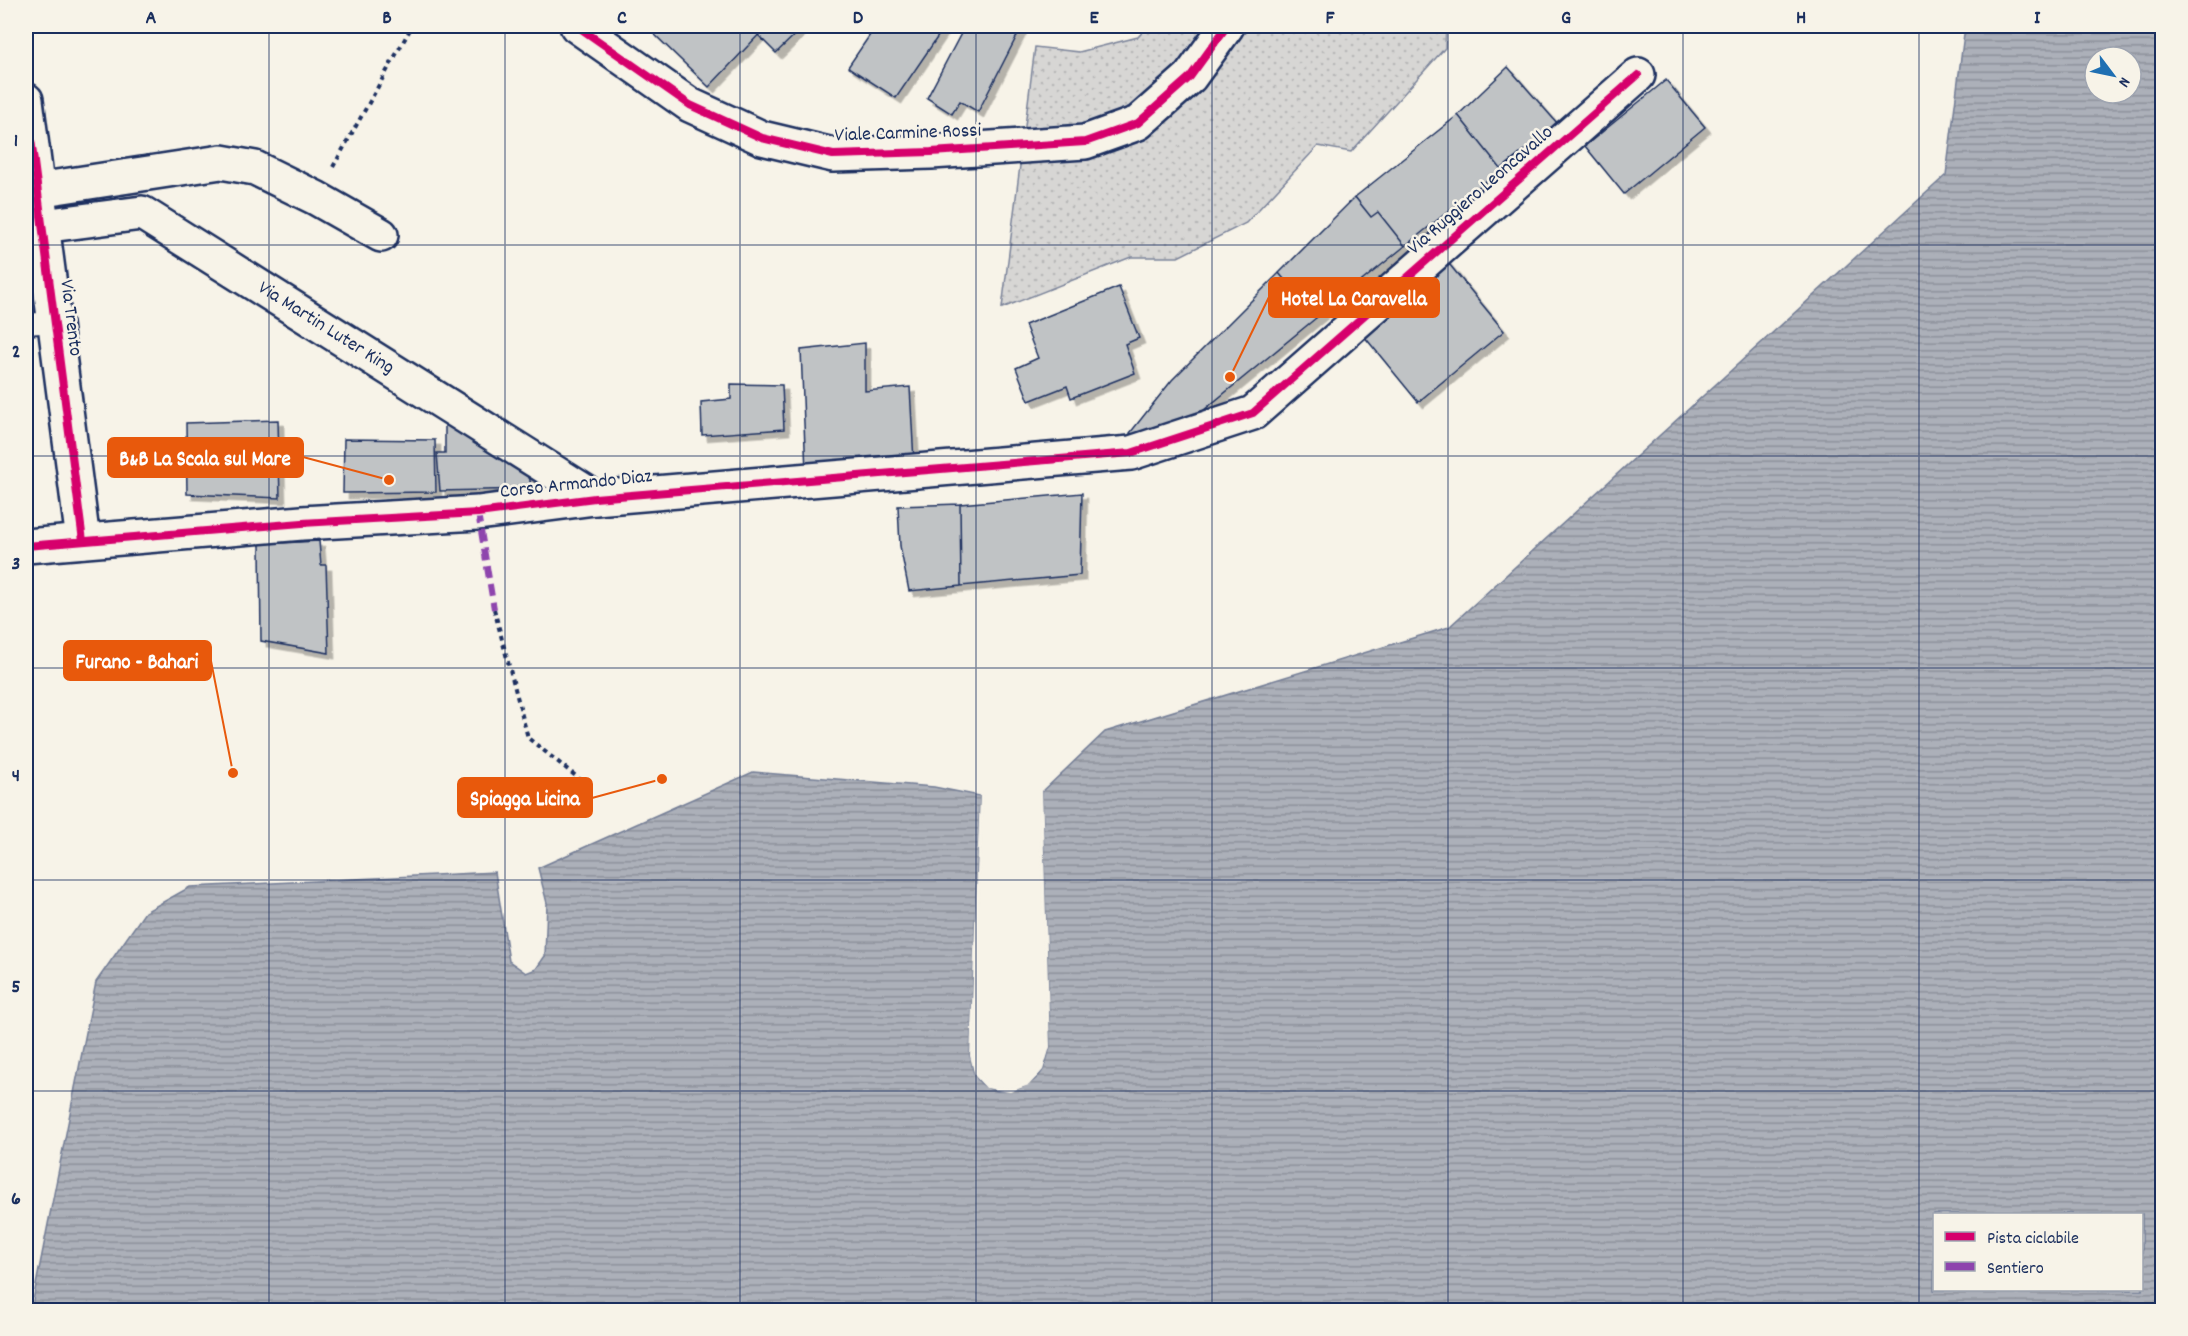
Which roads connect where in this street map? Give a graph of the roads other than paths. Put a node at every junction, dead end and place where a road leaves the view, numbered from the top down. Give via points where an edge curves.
1 (577, 26) edge
2 (1227, 26) edge
3 (1638, 75) dead end
4 (26, 100) edge
5 (31, 191) edge
6 (42, 226) junction
7 (381, 235) dead end
8 (40, 323) edge
9 (1131, 453) joint
10 (596, 498) junction
11 (83, 541) junction
12 (26, 546) edge

1 - 2 street, Viale Carmine Rossi via 690,105 762,138 833,155 1085,142 1138,123 1190,77
3 - 9 street, Via Ruggiero Leoncavallo via 1252,413
4 - 5 street, Via Trento
5 - 6 street, Via Trento
5 - 7 street via 221,162 255,168
6 - 8 street, Via Trento
6 - 10 street, Via Martin Luter King via 142,213
8 - 11 street, Via Trento
9 - 10 street, Corso Armando Diaz
10 - 11 street, Corso Armando Diaz via 478,513
11 - 12 street, Corso Armando Diaz

